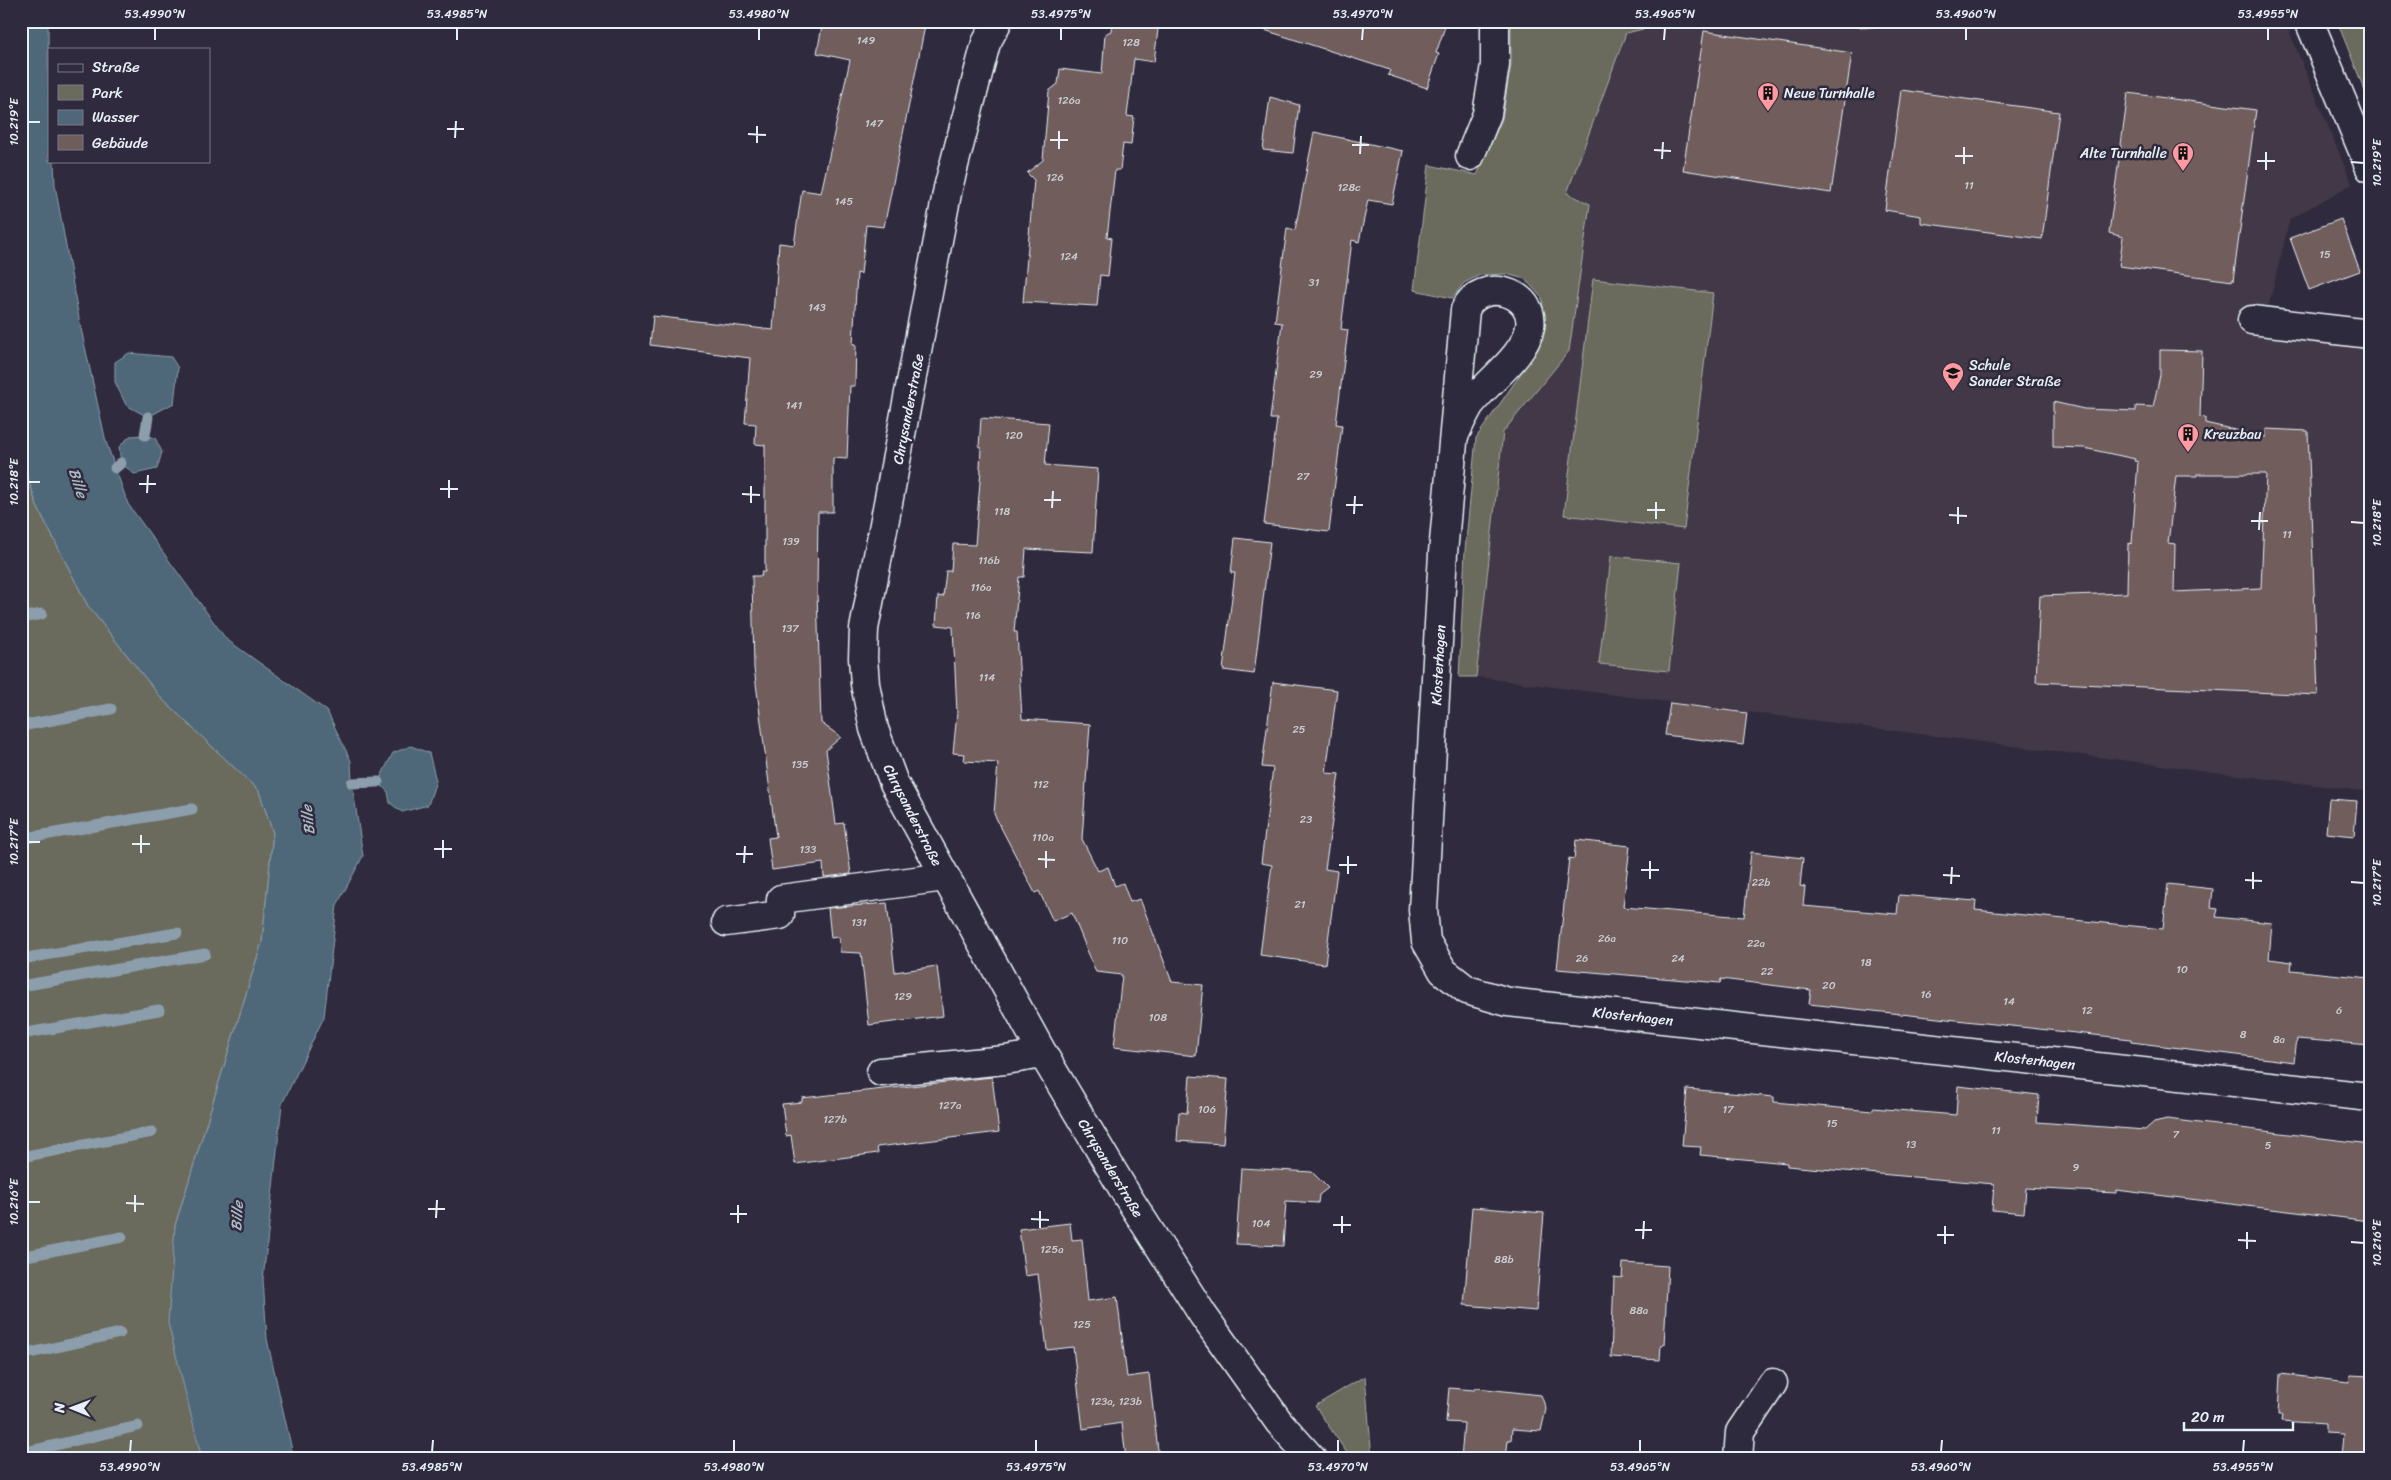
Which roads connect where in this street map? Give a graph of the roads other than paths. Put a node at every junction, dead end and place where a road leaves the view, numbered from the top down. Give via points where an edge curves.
1 (998, 21) edge
2 (1495, 21) edge
3 (2309, 21) edge
4 (1470, 156) dead end
5 (2370, 168) edge
6 (2252, 320) dead end
7 (2370, 334) edge
8 (1455, 434) junction
9 (945, 877) junction
10 (726, 922) dead end
11 (1043, 1054) junction
12 (881, 1072) dead end
13 (2370, 1097) edge
14 (1773, 1383) dead end
15 (1312, 1459) edge
16 (1738, 1459) edge

1 - 9 street, Chrysanderstraße via 978,68 948,188 864,628 865,684 874,730 894,784
2 - 4 street via 1496,65 1487,114
3 - 5 street
6 - 7 street
8 - 8 street, Klosterhagen via 1465,310 1468,302 1476,296 1501,290 1523,302 1530,327 1512,359 1470,406
8 - 13 street, Klosterhagen via 1443,553 1423,910 1426,941 1443,971 1467,990 1508,1002
9 - 10 street via 781,899 780,915
9 - 11 street, Chrysanderstraße
11 - 12 street
11 - 15 street, Chrysanderstraße via 1203,1315 1279,1422
14 - 16 street via 1740,1432

